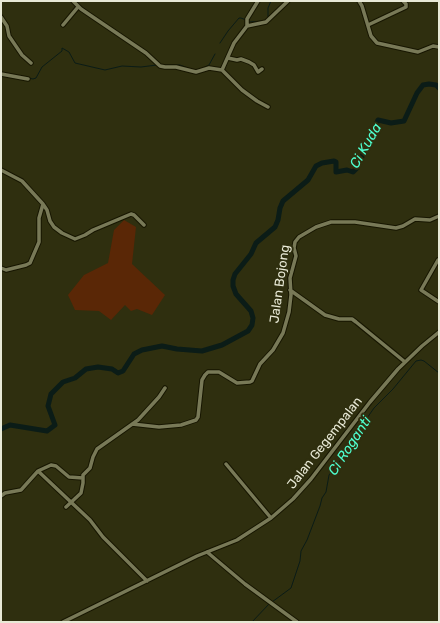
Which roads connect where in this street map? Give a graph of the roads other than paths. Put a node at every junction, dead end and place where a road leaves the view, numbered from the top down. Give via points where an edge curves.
1 (73, 1) edge
2 (258, 1) edge
3 (288, 1) edge
4 (359, 1) edge
5 (402, 1) edge
6 (78, 7) junction
7 (1, 17) edge
8 (64, 25) dead end
9 (368, 25) junction
10 (247, 26) junction
11 (439, 47) edge
12 (228, 58) junction
13 (31, 63) dead end
14 (262, 69) dead end
15 (222, 70) junction
16 (1, 74) edge
17 (28, 79) dead end
18 (268, 107) dead end
19 (1, 170) edge
20 (43, 204) junction
21 (439, 216) edge
22 (144, 225) dead end
23 (438, 260) dead end
24 (1, 268) edge
25 (6, 270) junction
26 (1, 272) edge
27 (290, 290) junction
28 (439, 302) edge
29 (439, 332) edge
30 (405, 362) junction
31 (165, 388) dead end
32 (132, 424) junction
33 (226, 464) dead end
34 (38, 471) junction
35 (82, 478) junction
36 (1, 496) edge
37 (71, 501) junction
38 (66, 507) dead end
39 (271, 518) junction
40 (207, 552) junction
41 (147, 581) junction
42 (63, 622) edge
43 (297, 622) edge

1 - 6 street
2 - 10 street via 247,21
3 - 10 street via 266,22
4 - 9 street
5 - 9 street via 406,8
6 - 8 street
6 - 15 street via 146,53 159,65 196,72 209,68
7 - 13 street via 7,26 9,36
9 - 11 street via 372,38 379,44 418,52 433,46
10 - 12 street via 237,38
12 - 14 street via 249,62 258,72
12 - 15 street
15 - 18 street via 242,90
16 - 17 street
19 - 20 street via 22,181
20 - 22 street via 54,227 75,239 130,214
20 - 25 street via 39,218 39,242 30,263
21 - 27 street, Jalan Bojong via 430,220 415,219 396,228 355,222 331,222 306,232 295,242 296,256 290,278
23 - 28 street via 421,290
24 - 25 street
25 - 26 street
27 - 30 street via 325,315 338,319 352,319
27 - 32 street, Jalan Bojong via 289,312 283,333 273,350 257,368 252,381 237,383 218,372 208,372 202,380 196,420 181,425 159,427
29 - 30 street, Jalan Gegempalan
30 - 39 street, Jalan Gegempalan via 370,402 294,499
31 - 32 street via 143,416
32 - 35 street via 97,449 90,468
33 - 39 street
34 - 35 street via 54,465 67,476
34 - 36 street via 21,490
34 - 37 street
35 - 37 street via 81,493
37 - 38 street
37 - 41 street
39 - 40 street, Jalan Gegempalan via 243,537
40 - 41 street, Jalan Gegempalan
40 - 43 street via 232,574
41 - 42 street, Jalan Gegempalan

